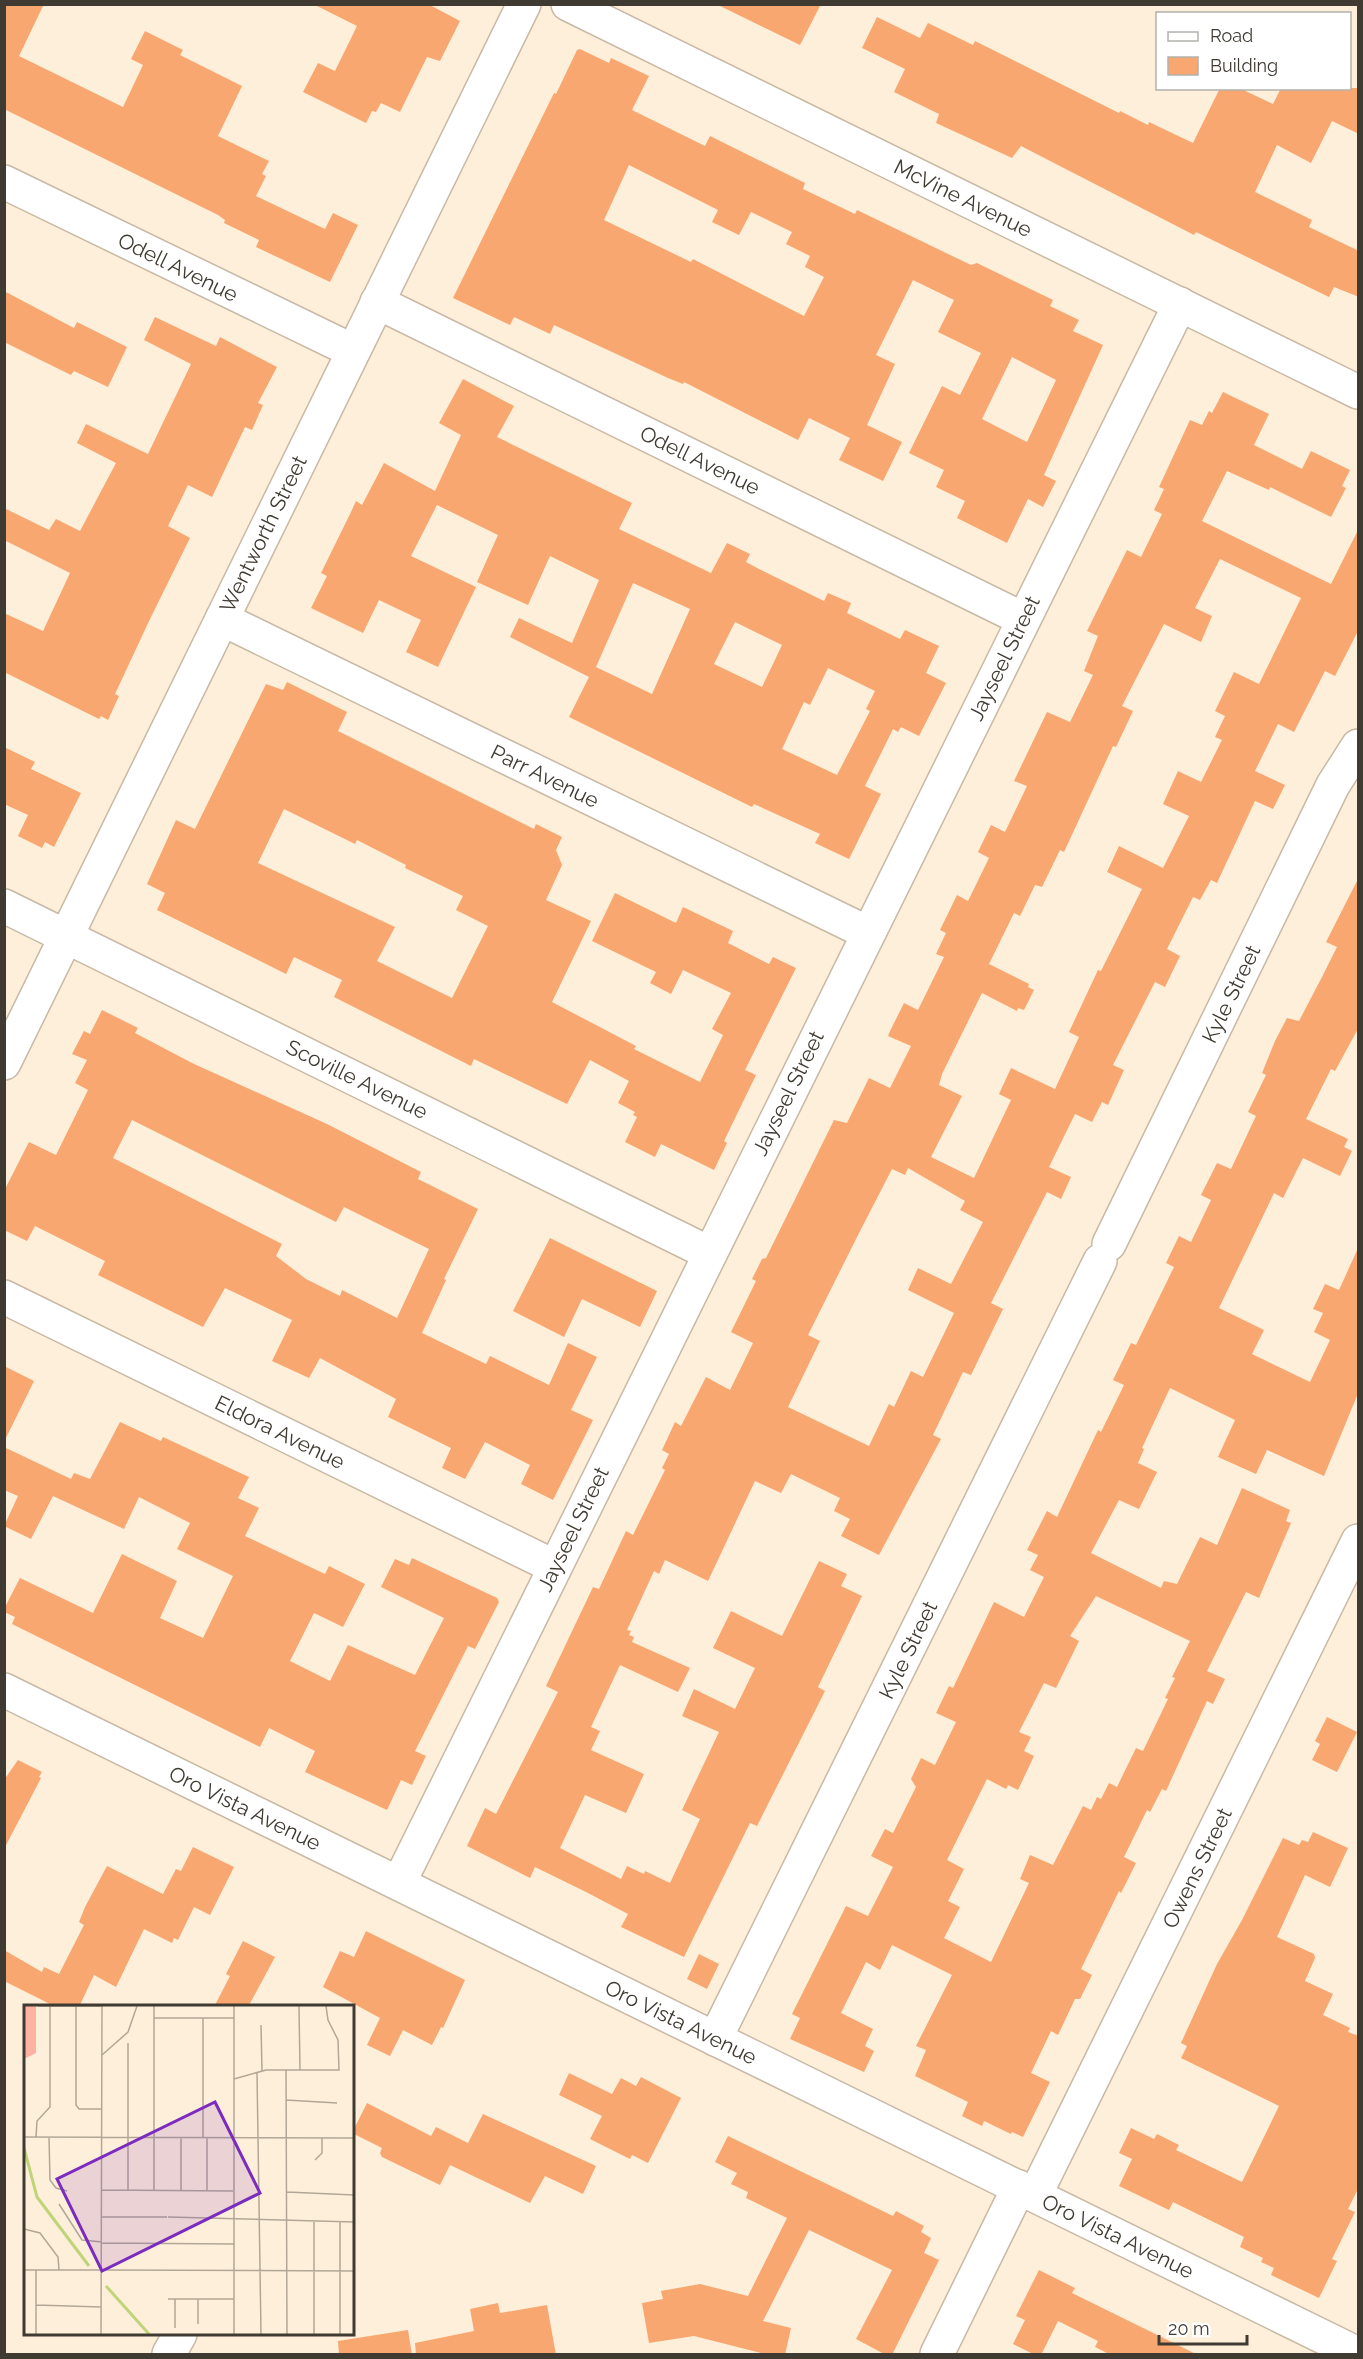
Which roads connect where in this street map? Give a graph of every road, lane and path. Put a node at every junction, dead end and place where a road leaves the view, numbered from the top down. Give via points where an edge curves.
1 (524, 4) edge
2 (568, 4) edge
3 (4, 182) edge
4 (377, 302) junction
5 (1180, 304) junction
6 (353, 351) junction
7 (1359, 392) edge
8 (222, 619) junction
9 (1023, 619) junction
10 (1359, 746) edge
11 (4, 906) edge
12 (868, 933) junction
13 (68, 936) junction
14 (4, 1064) edge
15 (709, 1253) junction
16 (4, 1297) edge
17 (1359, 1541) edge
18 (555, 1567) junction
19 (4, 1690) edge
20 (399, 1883) junction
21 (715, 2039) junction
22 (1027, 2191) junction
23 (179, 2335) edge
24 (1357, 2354) edge
25 (169, 2355) edge
26 (937, 2355) edge

1 - 4 street, Wentworth Street
2 - 5 street, McVine Avenue
3 - 6 street, Odell Avenue
4 - 6 street, Wentworth Street
4 - 9 street, Odell Avenue
5 - 7 street, McVine Avenue
5 - 9 street, Jayseel Street
6 - 8 street, Wentworth Street
8 - 12 street, Parr Avenue
8 - 13 street, Wentworth Street
9 - 12 street, Jayseel Street
10 - 21 street, Kyle Street via 1333,785
11 - 13 street, Scoville Avenue
12 - 15 street, Jayseel Street
13 - 14 street, Wentworth Street
13 - 15 street, Scoville Avenue
15 - 18 street, Jayseel Street
16 - 18 street, Eldora Avenue
17 - 22 street, Owens Street
18 - 20 street, Jayseel Street
19 - 20 street, Oro Vista Avenue
20 - 21 street, Oro Vista Avenue
21 - 22 street, Oro Vista Avenue
22 - 24 street, Oro Vista Avenue
22 - 26 street, Owens Street
23 - 25 street

